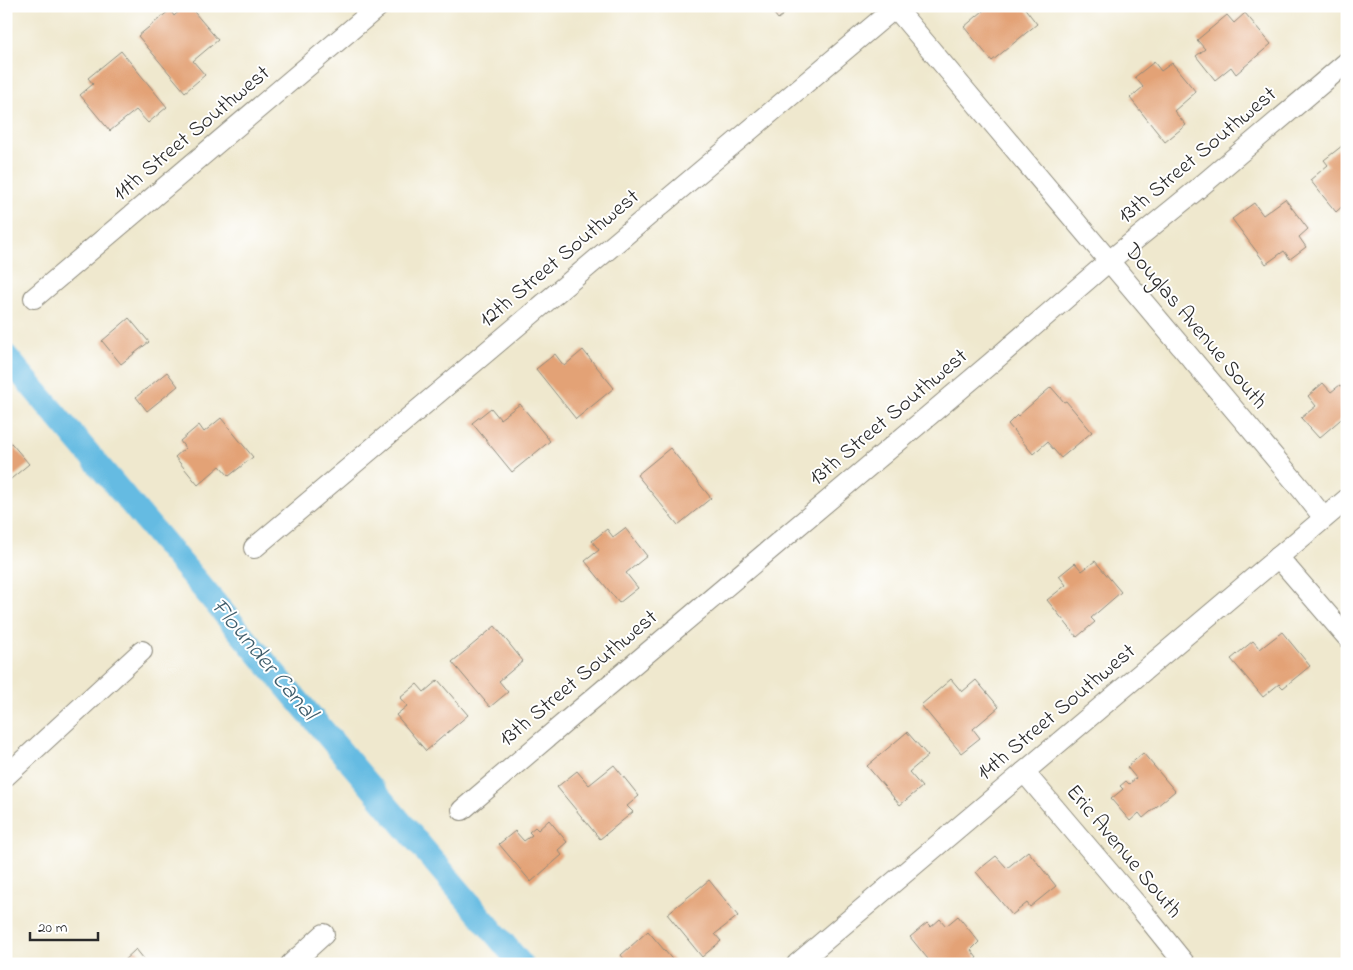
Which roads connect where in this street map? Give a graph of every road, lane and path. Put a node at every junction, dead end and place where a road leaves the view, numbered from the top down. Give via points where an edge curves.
1 (379, 6) edge
2 (896, 7) edge
3 (1347, 62) edge
4 (1108, 262) junction
5 (34, 298) dead end
6 (1347, 499) edge
7 (1324, 518) junction
8 (254, 548) dead end
9 (1278, 557) junction
10 (1347, 637) edge
11 (142, 651) dead end
12 (1024, 772) junction
13 (6, 776) edge
14 (462, 810) dead end
15 (324, 934) dead end
16 (291, 964) edge
17 (797, 964) edge
18 (1185, 964) edge

1 - 5 street, 11th Street Southwest
2 - 4 street, Douglas Avenue South
2 - 8 street, 12th Street Southwest
3 - 4 street, 13th Street Southwest
4 - 7 street, Douglas Avenue South
4 - 14 street, 13th Street Southwest
6 - 7 street, 14th Street Southwest
7 - 9 street, 14th Street Southwest
9 - 10 street
9 - 12 street, 14th Street Southwest
11 - 13 street
12 - 17 street, 14th Street Southwest
12 - 18 street, Eric Avenue South
15 - 16 street

